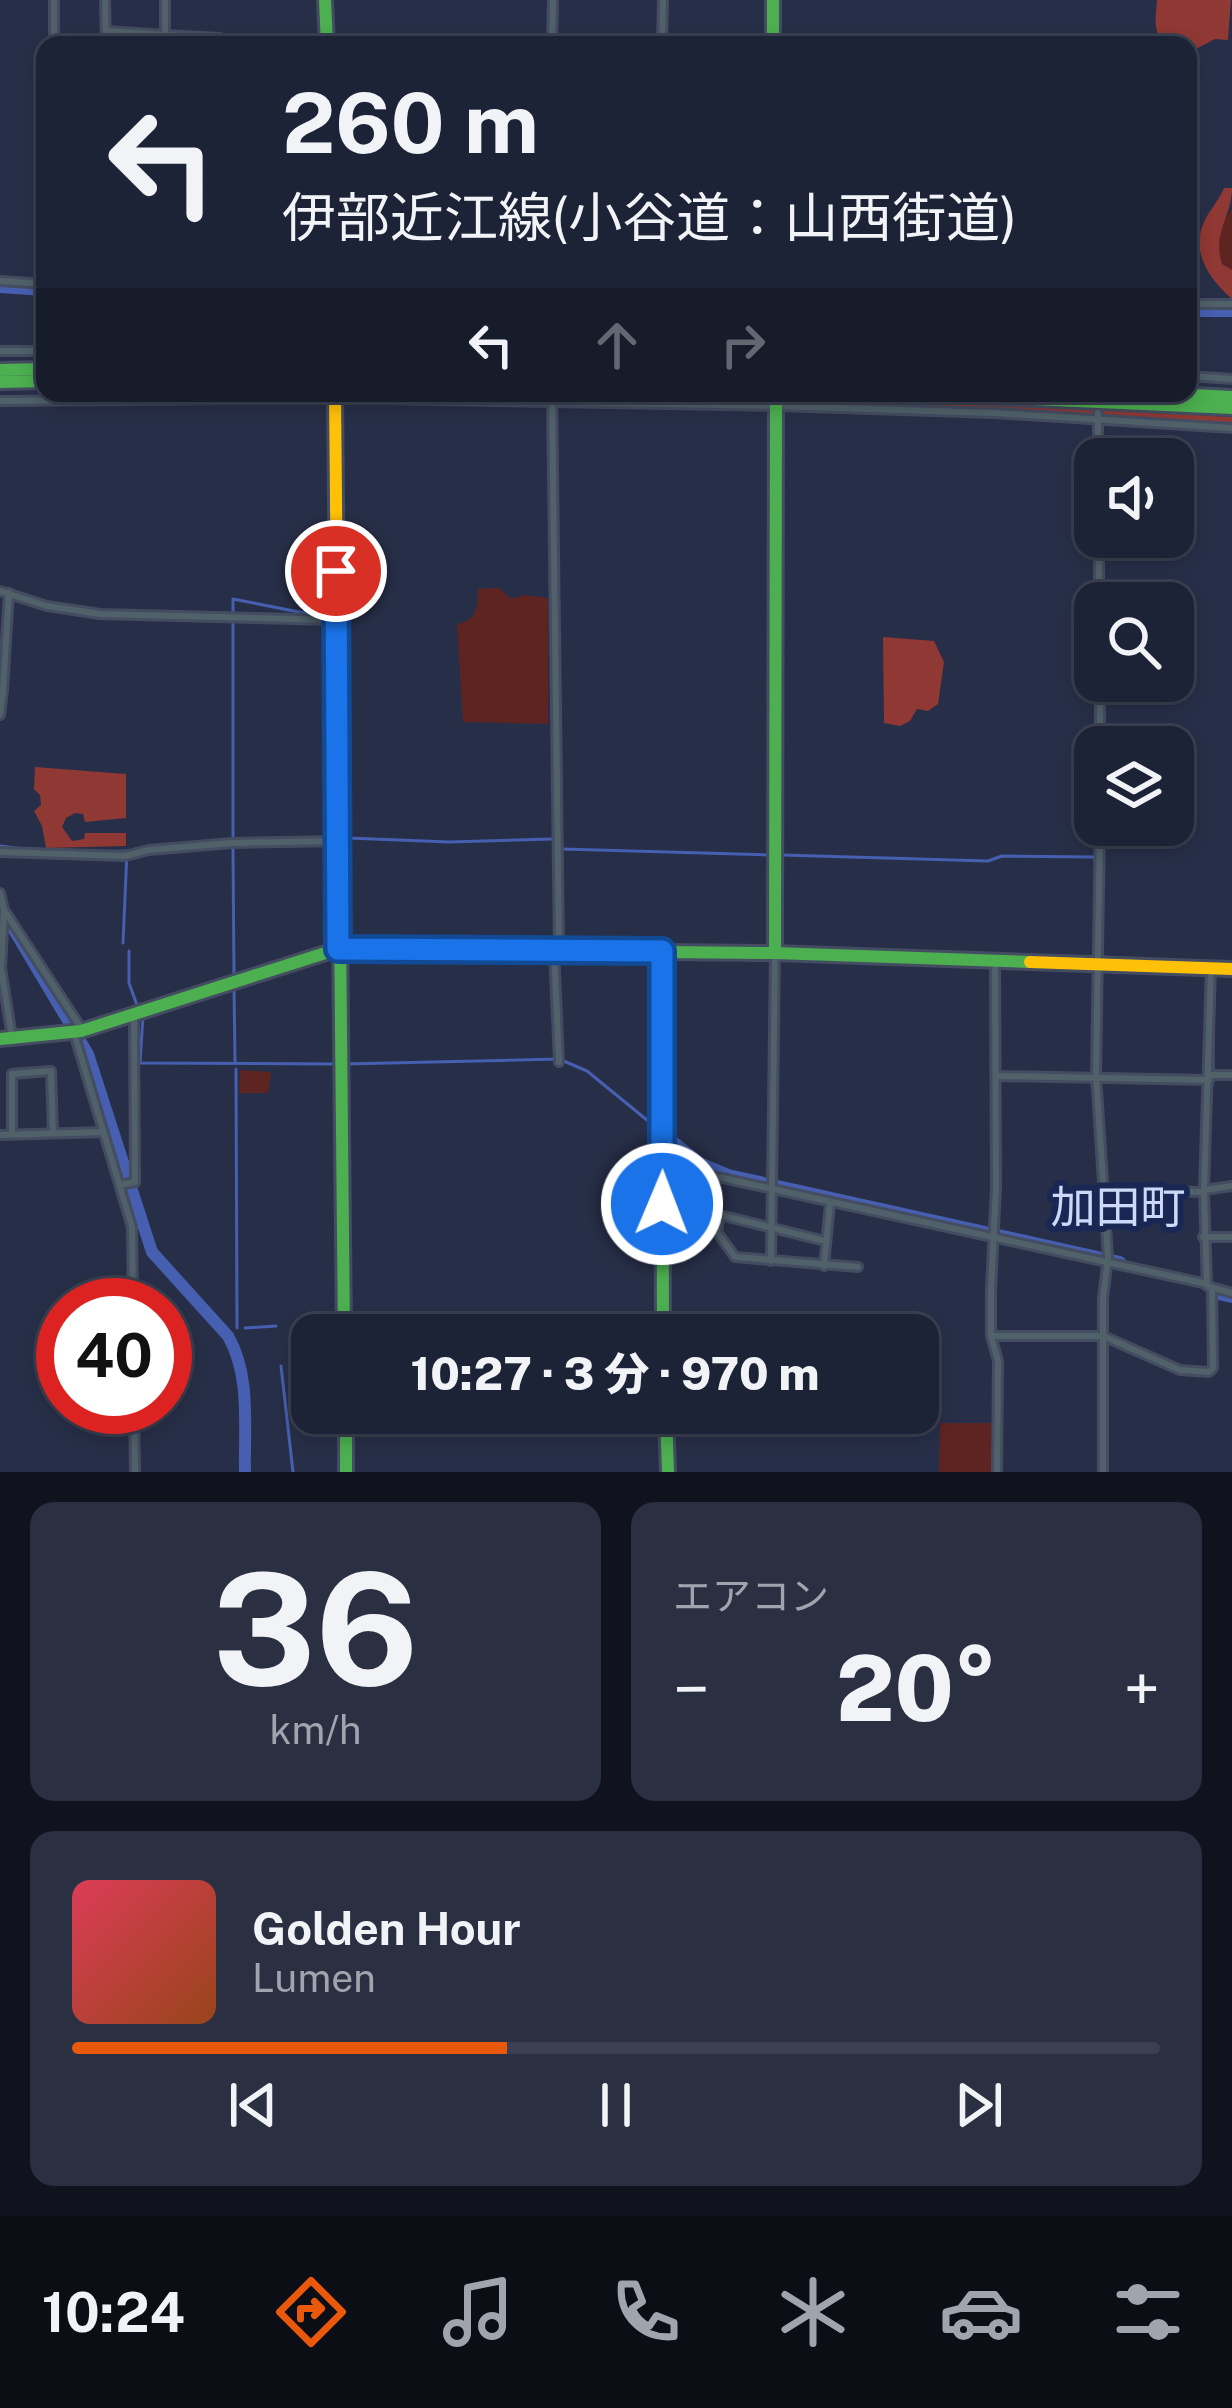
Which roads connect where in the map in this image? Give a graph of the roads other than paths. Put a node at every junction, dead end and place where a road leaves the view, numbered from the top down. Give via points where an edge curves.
1 (54, 0) edge
2 (105, 0) edge
3 (165, 0) edge
4 (325, 0) edge
5 (554, 0) edge
6 (663, 0) edge
7 (773, 0) edge
8 (107, 31) junction
9 (165, 35) junction
10 (54, 36) edge
11 (107, 36) edge
12 (183, 36) edge
13 (327, 36) edge
14 (552, 36) edge
15 (662, 36) edge
16 (773, 36) edge
17 (0, 281) edge
18 (36, 283) edge
19 (1197, 304) edge
20 (1232, 304) edge
21 (0, 351) edge
22 (36, 351) edge
23 (0, 370) edge
24 (36, 370) edge
25 (1197, 377) edge
26 (1232, 379) edge
27 (0, 382) edge
28 (36, 382) edge
29 (1197, 395) edge
30 (1232, 397) edge
31 (36, 400) edge
32 (0, 401) edge
33 (335, 402) edge
34 (552, 402) edge
35 (776, 402) edge
36 (810, 402) edge
37 (1098, 402) edge
38 (1232, 408) edge
39 (1098, 417) junction
40 (1232, 428) edge
41 (1098, 438) edge
42 (4, 592) edge
43 (3, 619) edge
44 (337, 620) junction
45 (2, 641) edge
46 (1, 689) edge
47 (0, 715) edge
48 (338, 841) junction
49 (1100, 846) edge
50 (0, 852) edge
51 (0, 893) edge
52 (4, 910) junction
53 (338, 949) junction
54 (557, 950) junction
55 (662, 951) junction
56 (775, 953) junction
57 (995, 961) junction
58 (1100, 964) junction
59 (1, 968) edge
60 (1220, 969) edge
61 (139, 1012) junction
62 (80, 1032) junction
63 (6, 1038) edge
64 (559, 1059) dead end
65 (1232, 1075) edge
66 (996, 1076) junction
67 (1209, 1078) junction
68 (1097, 1079) junction
69 (105, 1132) junction
70 (53, 1133) junction
71 (12, 1134) junction
72 (0, 1135) edge
73 (663, 1165) junction
74 (697, 1173) junction
75 (121, 1185) junction
76 (1232, 1186) edge
77 (774, 1187) junction
78 (1106, 1190) junction
79 (1204, 1191) junction
80 (830, 1204) junction
81 (720, 1216) junction
82 (772, 1227) junction
83 (991, 1234) junction
84 (1204, 1237) junction
85 (1232, 1237) edge
86 (825, 1241) junction
87 (1108, 1260) junction
88 (771, 1261) junction
89 (824, 1266) junction
90 (858, 1267) dead end
91 (133, 1278) edge
92 (1209, 1286) junction
93 (1232, 1293) edge
94 (344, 1314) edge
95 (663, 1314) edge
96 (991, 1336) junction
97 (1103, 1336) junction
98 (134, 1434) edge
99 (346, 1434) edge
100 (667, 1434) edge
101 (135, 1472) edge
102 (346, 1472) edge
103 (668, 1472) edge
104 (997, 1472) edge
105 (1102, 1472) edge

1 - 10 street
2 - 8 street
3 - 9 street
4 - 13 main road
5 - 14 street
6 - 15 street
7 - 16 main road
8 - 9 street
8 - 11 street
9 - 12 street
17 - 18 street
19 - 20 street
21 - 22 street
23 - 24 main road
25 - 26 street
27 - 28 main road
29 - 30 main road
31 - 32 street
33 - 44 main road
34 - 54 street
35 - 56 main road
36 - 39 street
37 - 38 main road
39 - 40 street
39 - 41 street
42 - 43 street
42 - 44 street via 100,614
43 - 45 street
44 - 48 main road
45 - 46 street
46 - 47 street
48 - 50 street via 126,856
48 - 53 main road
49 - 58 street
51 - 52 street
52 - 59 street
52 - 62 street
53 - 54 main road
53 - 61 main road
53 - 94 main road
54 - 55 main road
54 - 64 street
55 - 56 main road
55 - 73 main road
56 - 57 main road
56 - 77 street
57 - 58 main road
57 - 66 street
58 - 60 main road
58 - 68 street
59 - 63 street
60 - 67 street
61 - 62 main road
61 - 75 street via 135,1183
62 - 63 main road
62 - 69 street
65 - 67 street
66 - 68 street
66 - 83 street
67 - 68 street
67 - 79 street
68 - 78 street
69 - 70 street
69 - 75 street
70 - 71 street
70 - 71 street via 51,1071 12,1074
71 - 72 street
73 - 74 street
73 - 95 main road
74 - 77 street
74 - 81 street via 689,1206
75 - 91 street
76 - 79 street
77 - 80 street
77 - 82 street
78 - 79 street
78 - 87 street
79 - 84 street
80 - 83 street
80 - 86 street
81 - 82 street
81 - 88 street via 717,1232 735,1256
82 - 86 street
82 - 88 street
83 - 87 street
83 - 96 street
84 - 85 street
84 - 92 street
86 - 89 street
87 - 92 street
87 - 97 street
88 - 89 street
89 - 90 street
92 - 93 street
92 - 97 street via 1209,1372 1180,1370
96 - 97 street
96 - 104 street
97 - 105 street
98 - 101 street
99 - 102 main road
100 - 103 main road

